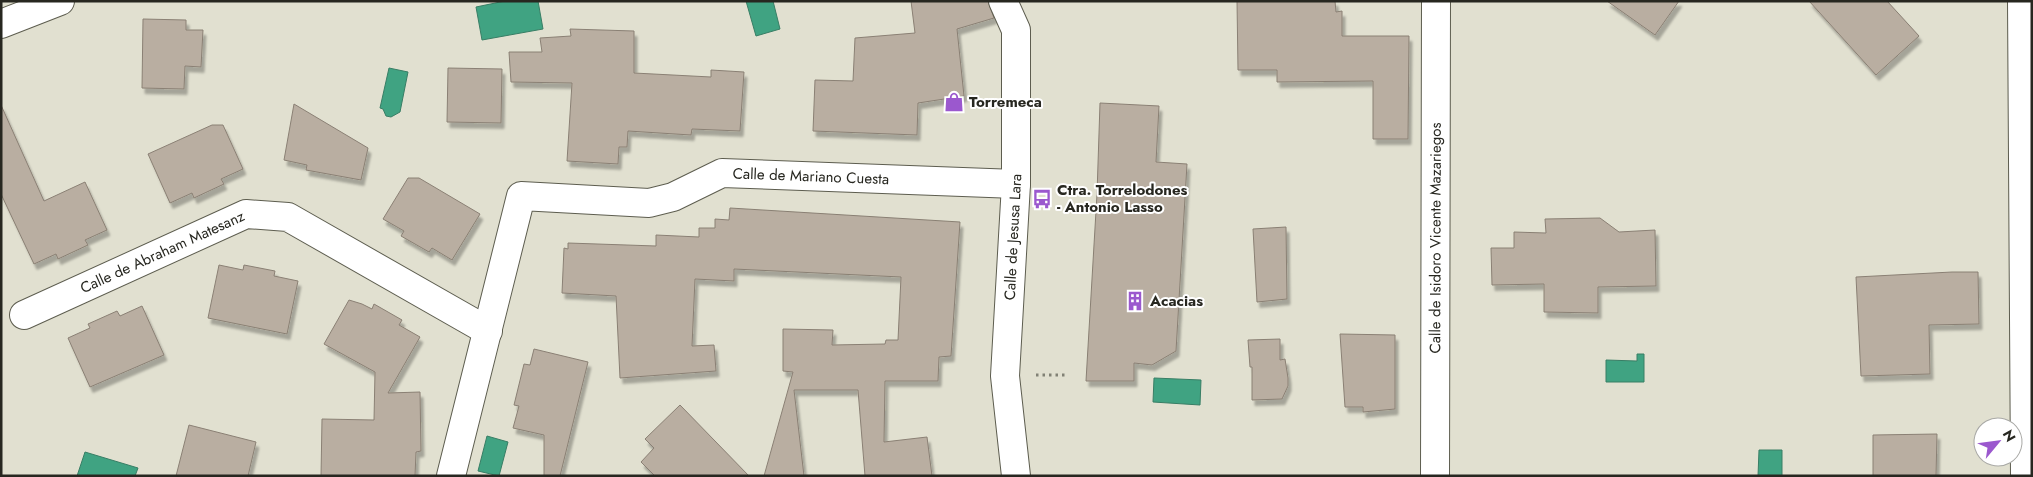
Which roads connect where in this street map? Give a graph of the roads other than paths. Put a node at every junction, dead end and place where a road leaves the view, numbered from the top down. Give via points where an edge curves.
1 (60, 1) edge
2 (1003, 1) edge
3 (1436, 1) edge
4 (2022, 1) edge
5 (1, 24) edge
6 (1016, 184) junction
7 (24, 315) dead end
8 (488, 331) junction
9 (451, 476) edge
10 (1016, 476) edge
11 (1436, 476) edge
12 (2025, 476) edge

1 - 5 street
2 - 6 street, Calle de Jesusa Lara via 1016,30
3 - 11 street, Calle de Isidoro Vicente Mazariegos
4 - 12 street
6 - 8 street, Calle de Mariano Cuesta via 722,173 673,197 649,203 521,196
6 - 10 street, Calle de Jesusa Lara via 1005,376
7 - 8 street, Calle de Abraham Matesanz via 246,214 288,216
8 - 9 street

